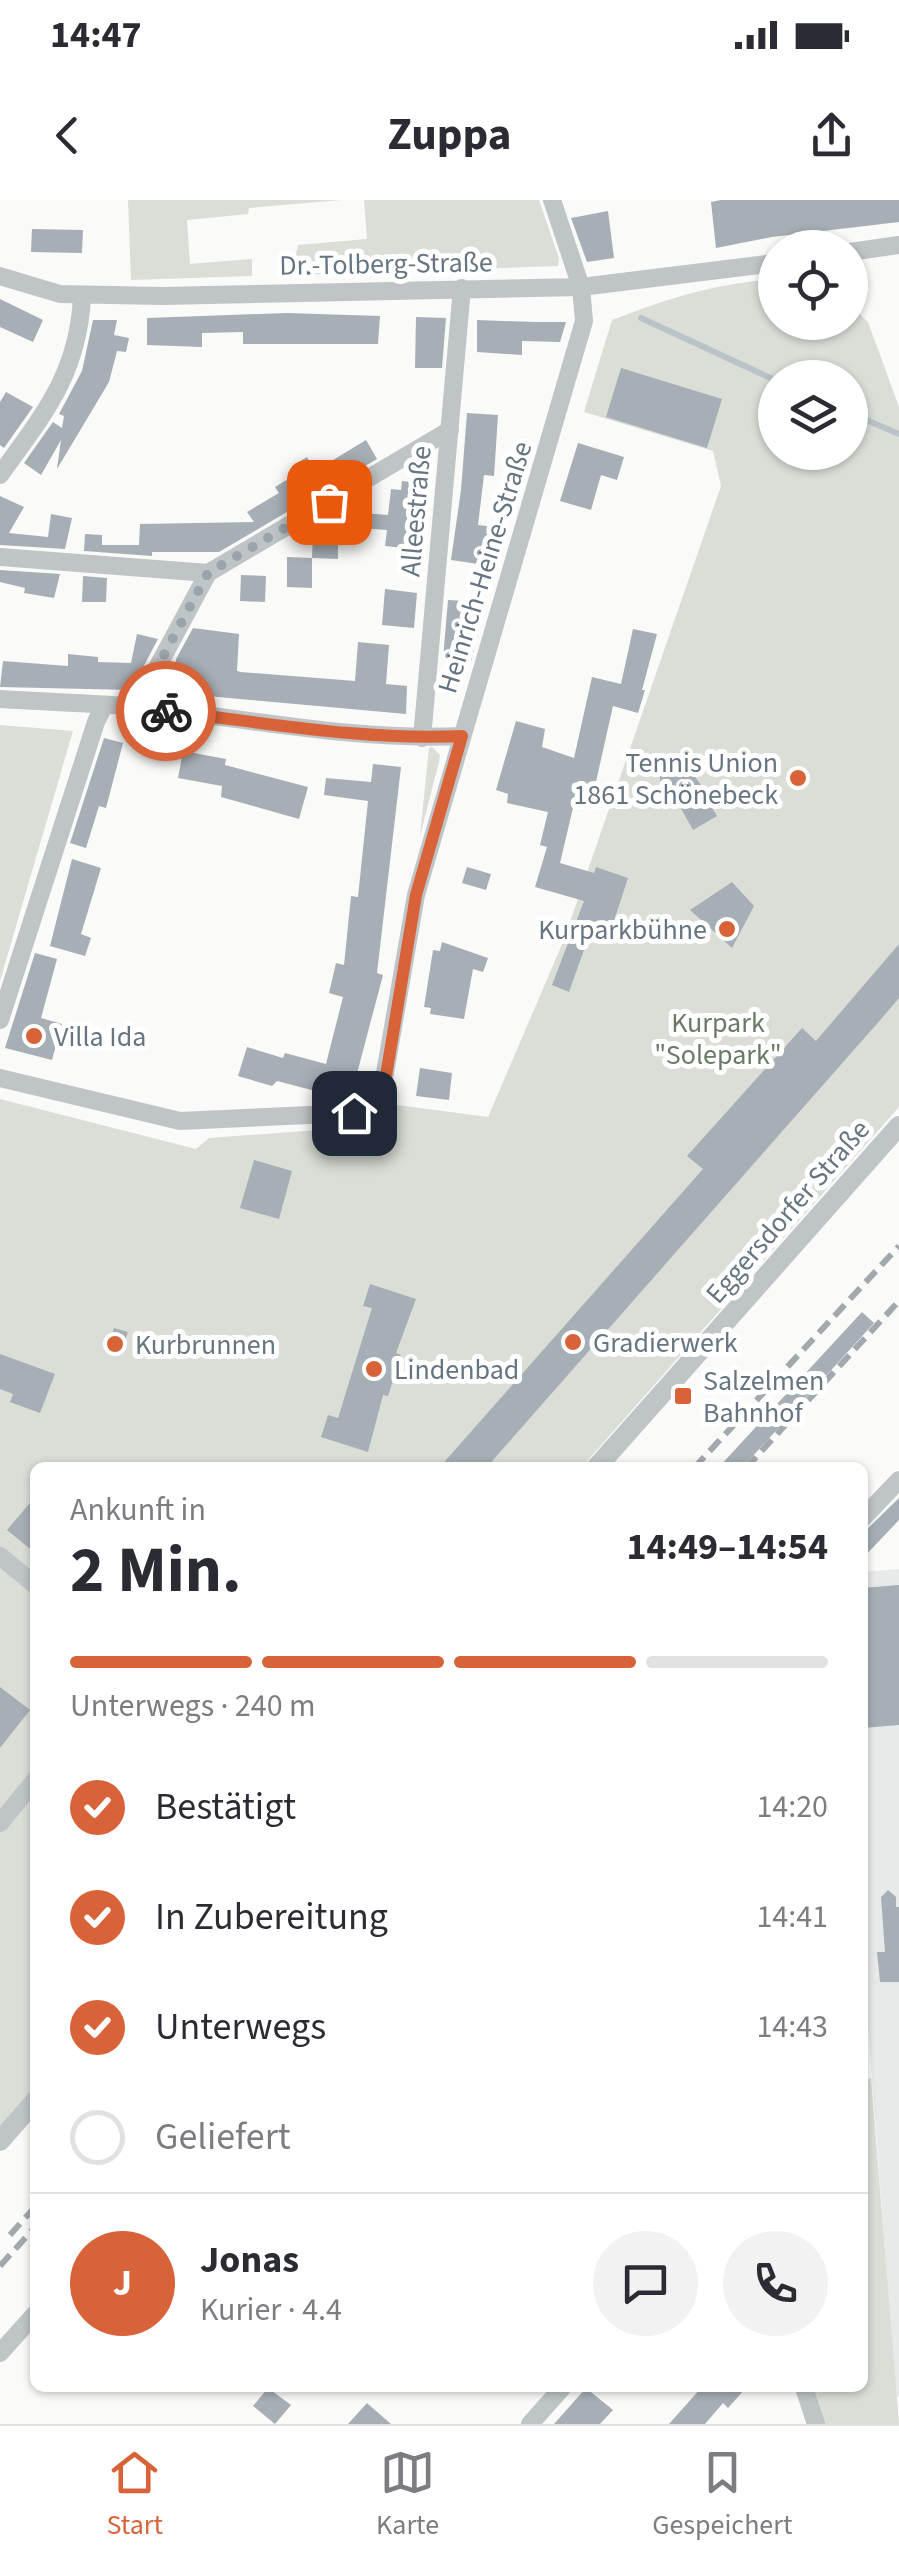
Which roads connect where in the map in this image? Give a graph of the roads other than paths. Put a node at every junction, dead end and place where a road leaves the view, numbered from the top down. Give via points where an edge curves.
1 (552, 200) edge
2 (899, 245) edge
3 (868, 249) edge
4 (758, 265) edge
5 (0, 276) edge
6 (580, 286) junction
7 (462, 288) junction
8 (82, 297) junction
9 (450, 430) junction
10 (0, 476) edge
11 (0, 557) edge
12 (208, 573) junction
13 (0, 699) edge
14 (104, 706) junction
15 (136, 707) junction
16 (462, 736) junction
17 (422, 738) junction
18 (0, 1020) edge
19 (0, 1078) edge
20 (899, 1126) edge
21 (601, 1462) edge
22 (899, 1480) edge
23 (868, 1513) edge
24 (0, 1556) edge
25 (30, 1581) edge
26 (30, 1786) edge
27 (0, 1823) edge
28 (30, 2107) edge
29 (0, 2141) edge
30 (30, 2320) edge
31 (0, 2353) edge
32 (558, 2392) edge
33 (805, 2392) edge
34 (530, 2424) edge
35 (816, 2424) edge

1 - 6 street, Heinrich-Heine-Straße
2 - 3 street
4 - 6 street, Dr.-Tolberg-Straße
5 - 8 street, Dr.-Tolberg-Straße
6 - 7 street, Dr.-Tolberg-Straße
6 - 16 street, Heinrich-Heine-Straße via 584,321
7 - 8 street, Dr.-Tolberg-Straße
7 - 9 street, Alleestraße
8 - 10 street via 66,375
9 - 12 street
9 - 17 street, Alleestraße
11 - 12 street
12 - 15 street
13 - 14 street
14 - 15 street
14 - 18 street
15 - 17 street
16 - 17 street
16 - 19 street, Heinrich-Heine-Straße via 416,895 384,1088 374,1104 354,1113 180,1120
20 - 21 street, Eggersdorfer Straße
22 - 23 street
24 - 25 street
26 - 27 street
28 - 29 street
30 - 31 street
32 - 34 street
33 - 35 street

